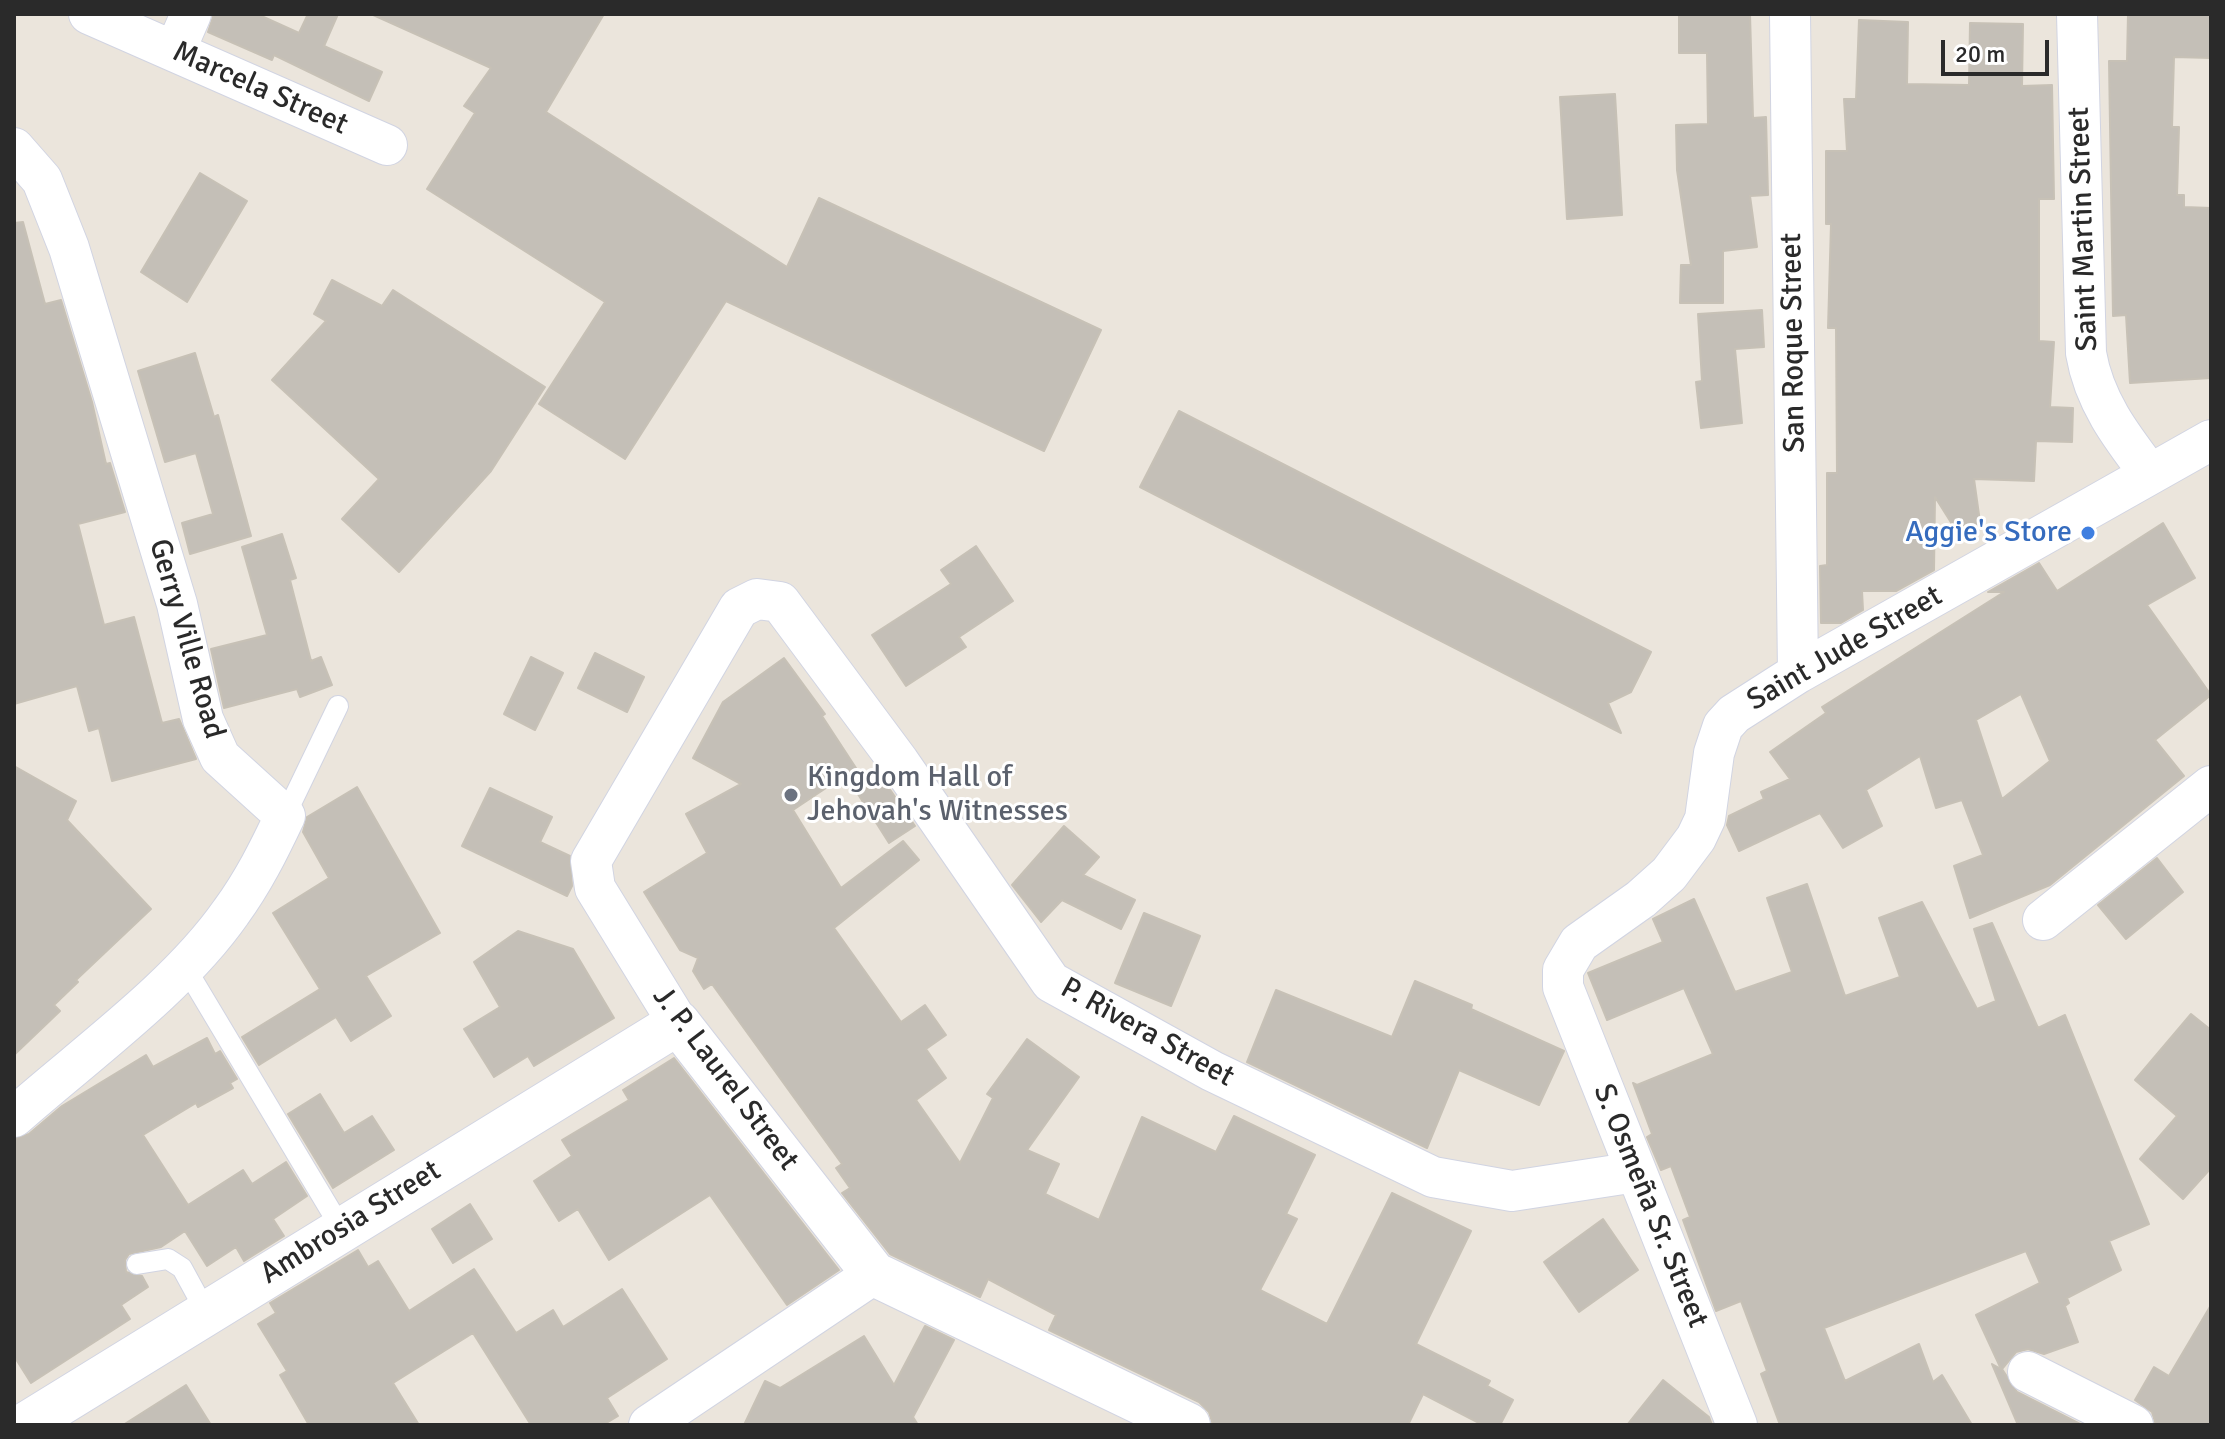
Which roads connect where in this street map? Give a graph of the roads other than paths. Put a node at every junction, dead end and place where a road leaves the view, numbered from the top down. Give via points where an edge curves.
1 (89, 14) edge
2 (191, 14) edge
3 (1790, 14) edge
4 (2077, 14) edge
5 (175, 51) junction
6 (387, 145) dead end
7 (14, 148) edge
8 (2211, 440) edge
9 (2150, 474) junction
10 (780, 602) joint
11 (1798, 673) junction
12 (338, 706) dead end
13 (2211, 786) edge
14 (285, 816) junction
15 (2043, 920) dead end
16 (185, 967) junction
17 (1563, 987) joint
18 (678, 1023) junction
19 (14, 1117) edge
20 (1636, 1172) junction
21 (341, 1228) junction
22 (137, 1264) dead end
23 (874, 1274) junction
24 (206, 1312) junction
25 (2028, 1372) dead end
26 (25, 1425) edge
27 (649, 1425) edge
28 (1188, 1425) edge
29 (1737, 1425) edge
30 (2133, 1425) edge

1 - 5 street, Marcela Street
2 - 5 street
3 - 11 street, San Roque Street
4 - 9 street, Saint Martin Street via 2090,380
5 - 6 street, Marcela Street
7 - 14 street, Gerry Ville Road via 42,180 69,248 177,604 203,719 220,757
8 - 9 street, Saint Jude Street
9 - 11 street, Saint Jude Street
10 - 18 street, J. P. Laurel Street via 757,599 739,608 591,861 595,888
10 - 20 street, P. Rivera Street via 1051,982 1212,1071 1433,1177 1512,1191
11 - 17 street, Saint Jude Street via 1723,726 1705,819 1696,838 1641,899 1579,943 1563,970
12 - 14 lane
13 - 15 street
14 - 16 street via 256,875
16 - 19 street
16 - 21 lane
17 - 20 street, S. Osmeña Sr. Street
18 - 21 street, Ambrosia Street
18 - 23 street, J. P. Laurel Street
20 - 29 street, S. Osmeña Sr. Street
21 - 24 street, Ambrosia Street
22 - 24 lane via 168,1259 182,1268
23 - 27 street
23 - 28 street, J. P. Laurel Street
24 - 26 street, Ambrosia Street
25 - 30 street

